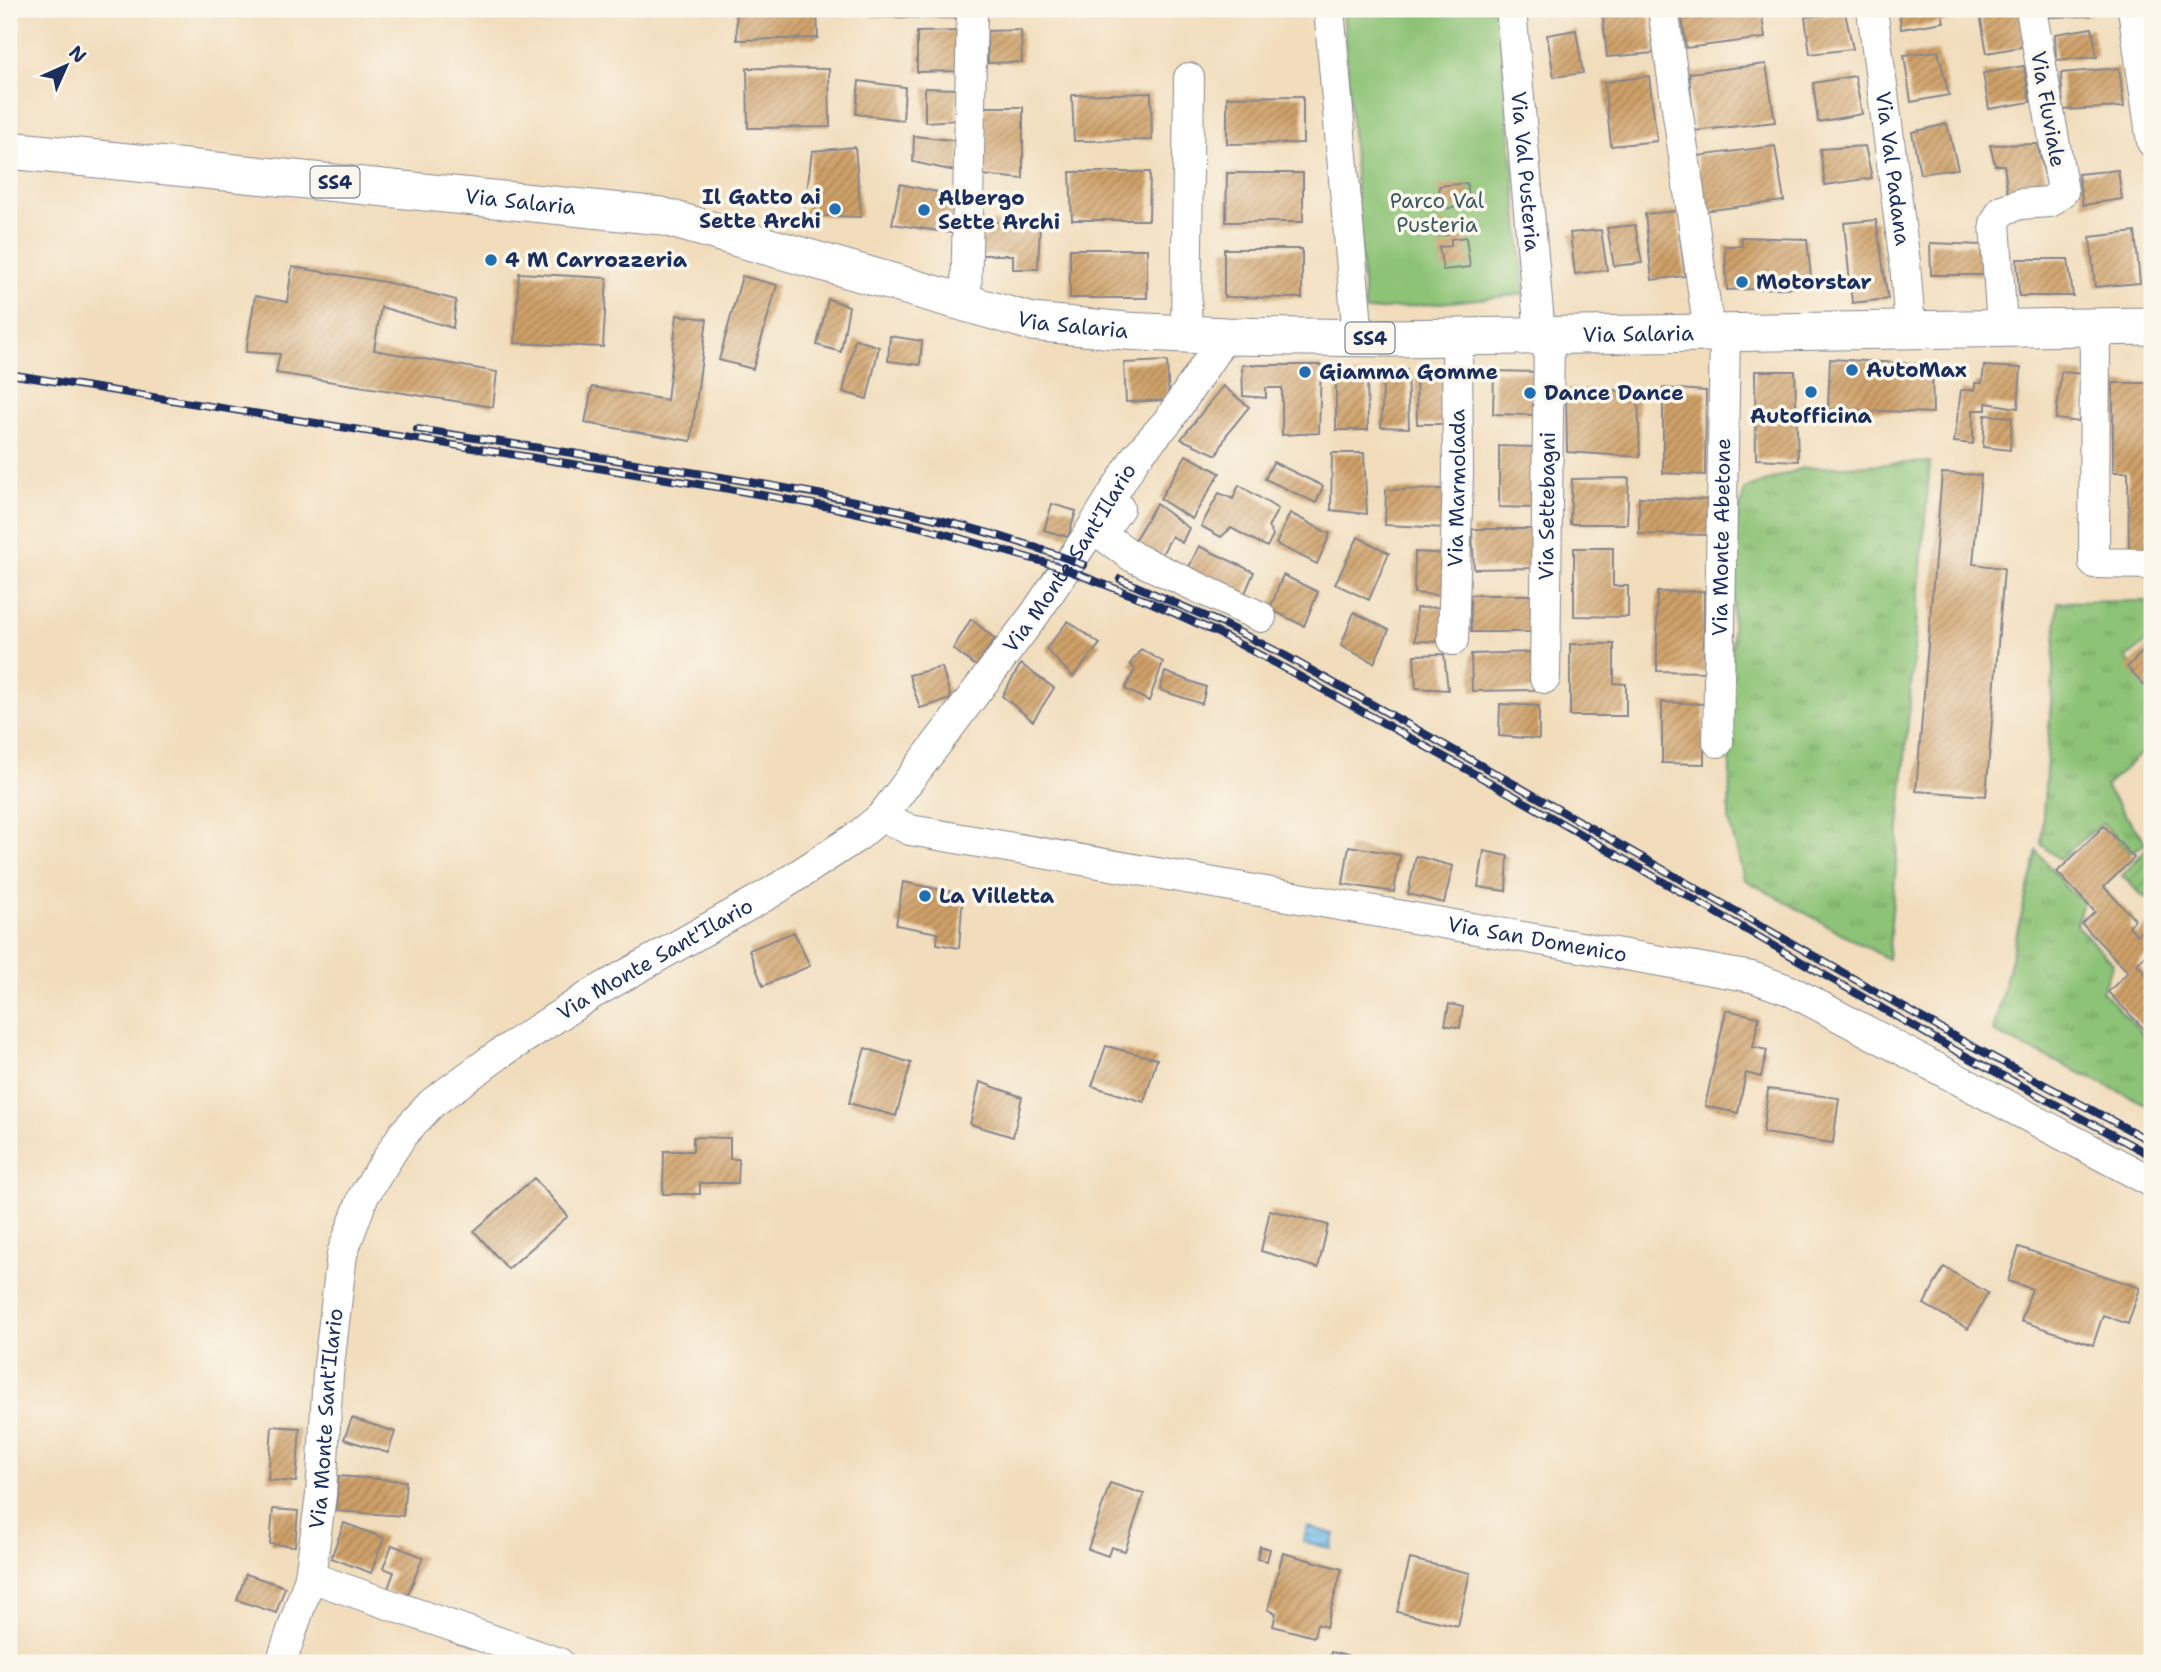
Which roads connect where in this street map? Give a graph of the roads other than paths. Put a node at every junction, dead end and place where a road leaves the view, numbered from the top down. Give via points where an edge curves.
1 (972, 9) edge
2 (1329, 9) edge
3 (1511, 9) edge
4 (1663, 9) edge
5 (1872, 9) edge
6 (2031, 9) edge
7 (2133, 9) edge
8 (1189, 78) dead end
9 (2152, 142) edge
10 (9, 150) edge
11 (966, 303) junction
12 (2152, 326) edge
13 (2095, 327) junction
14 (2002, 328) junction
15 (1910, 329) junction
16 (1717, 332) junction
17 (1186, 334) junction
18 (1544, 335) junction
19 (1226, 336) junction
20 (1358, 337) junction
21 (1457, 337) junction
22 (1151, 440) junction
23 (2152, 564) edge
24 (1261, 618) dead end
25 (1453, 640) dead end
26 (1545, 678) dead end
27 (1718, 742) dead end
28 (882, 816) junction
29 (2152, 1182) edge
30 (310, 1577) junction
31 (281, 1663) edge
32 (559, 1663) edge

1 - 11 street
2 - 20 street
3 - 18 street, Via Val Pusteria
4 - 16 street, Via Monte Abetone
5 - 15 street, Via Val Padana
6 - 14 street, Via Fluviale via 2063,191 2050,202 2002,210 1994,223
7 - 9 street
8 - 17 street
10 - 11 main road, Via Salaria / SS4 via 661,216
11 - 17 main road, Via Salaria / SS4 via 1032,322
12 - 13 main road, Via Salaria / SS4
13 - 14 main road, Via Salaria / SS4
13 - 23 street via 2094,563
14 - 15 main road, Via Salaria / SS4
15 - 16 main road, Via Salaria / SS4
16 - 18 main road, Via Salaria / SS4
16 - 27 street, Via Monte Abetone
17 - 19 main road, Via Salaria / SS4
18 - 21 main road, Via Salaria / SS4
18 - 26 street, Via Settebagni
19 - 20 main road, Via Salaria / SS4
19 - 22 street, Via Monte Sant'Ilario
20 - 21 main road, Via Salaria / SS4
21 - 25 street, Via Marmolada
22 - 24 street via 1152,455 1101,534 1133,557
22 - 28 street, Via Monte Sant'Ilario via 1035,614
28 - 29 street, Via San Domenico via 910,830 1752,976 1791,991
28 - 30 street, Via Monte Sant'Ilario via 772,892 592,994 488,1062 432,1102 403,1134 363,1197 342,1254
30 - 31 street, Via Monte Sant'Ilario
30 - 32 street

